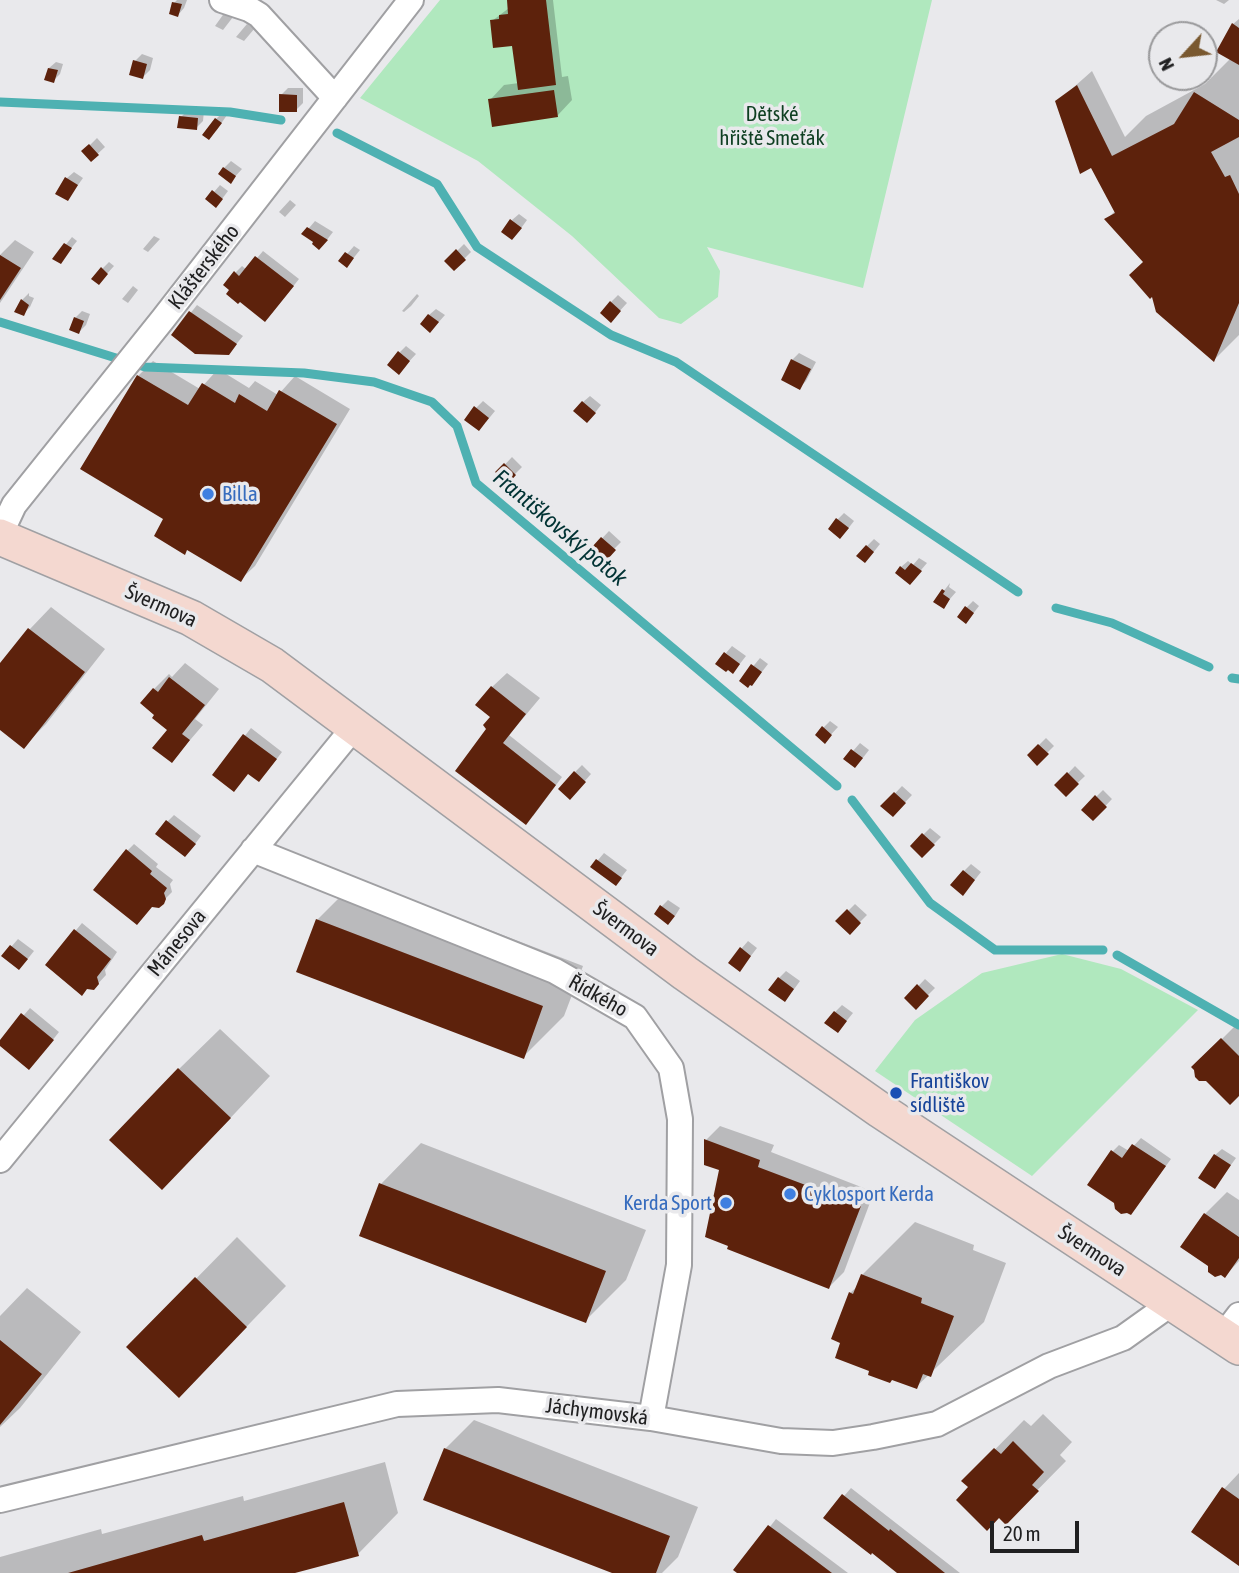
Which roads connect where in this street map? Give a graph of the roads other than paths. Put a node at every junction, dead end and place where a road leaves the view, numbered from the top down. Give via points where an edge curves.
1 (222, 0) edge
2 (411, 0) edge
3 (335, 98) junction
4 (0, 536) edge
5 (355, 726) junction
6 (253, 850) junction
7 (0, 1160) edge
8 (1172, 1303) junction
9 (1234, 1333) edge
10 (651, 1418) junction
11 (0, 1500) edge

1 - 3 street via 259,15
2 - 3 street, Klášterského
3 - 4 street, Klášterského via 14,505
4 - 5 street, Švermova via 191,618 272,665
5 - 6 street, Mánesova
5 - 8 street, Švermova via 708,989 880,1110
6 - 7 street, Mánesova
6 - 10 street, Řídkého via 555,971 635,1017 671,1068 680,1119 679,1265
8 - 9 street, Švermova
8 - 10 street, Jáchymovská via 1123,1338 1049,1366 937,1424 832,1443 781,1441
10 - 11 street, Jáchymovská via 498,1400 397,1404

